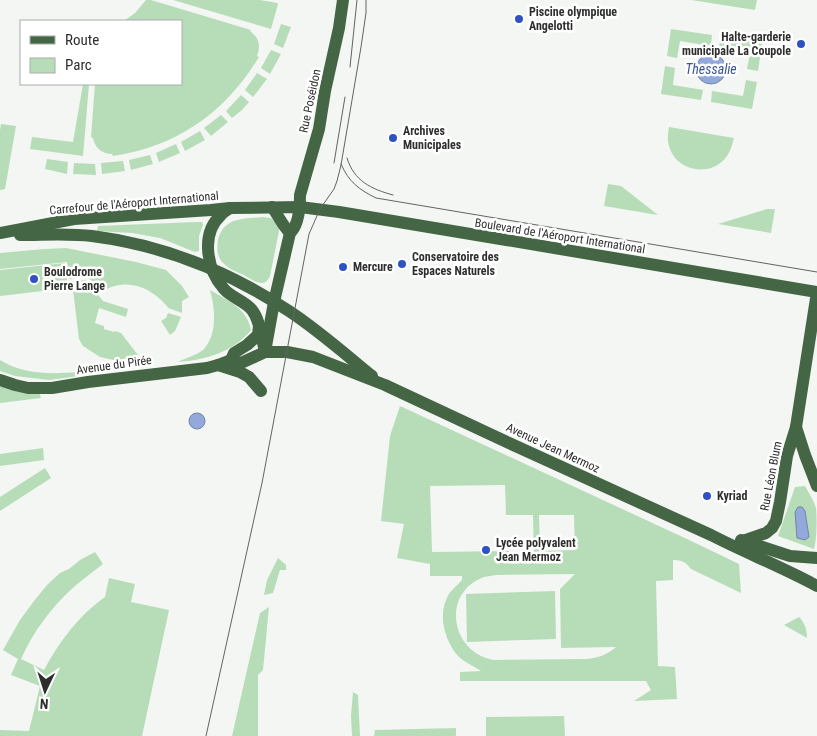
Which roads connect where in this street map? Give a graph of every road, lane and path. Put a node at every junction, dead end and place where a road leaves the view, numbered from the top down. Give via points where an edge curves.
1 (343, 0) edge
2 (300, 206) junction
3 (272, 207) junction
4 (230, 208) junction
5 (290, 233) junction
6 (0, 234) edge
7 (212, 269) junction
8 (817, 292) edge
9 (274, 302) junction
10 (259, 326) junction
11 (265, 352) junction
12 (231, 360) junction
13 (218, 365) junction
14 (0, 380) edge
15 (385, 385) junction
16 (261, 391) dead end
17 (796, 427) junction
18 (817, 486) edge
19 (711, 535) junction
20 (743, 541) junction
21 (817, 558) edge
22 (817, 586) edge

1 - 2 main road, Rue Poséidon via 340,28
2 - 3 main road, Carrefour de l'Aéroport International
2 - 5 main road
2 - 8 main road, Boulevard de l'Aéroport International
3 - 4 main road, Carrefour de l'Aéroport International
3 - 5 main road
4 - 6 main road, Carrefour de l'Aéroport International via 74,219
4 - 7 main road via 215,221 210,232 208,248
5 - 9 main road
6 - 7 main road, Carrefour de l'Aéroport International via 91,236 161,250
7 - 9 main road, Carrefour de l'Aéroport International
7 - 10 main road via 225,290 252,310
8 - 17 main road, Rue Léon Blum
9 - 11 main road
9 - 15 main road, Avenue Jean Mermoz
10 - 11 main road
10 - 12 main road, Avenue du Pirée via 258,336 234,353
11 - 12 main road, Avenue du Pirée via 241,363
11 - 15 main road, Avenue Jean Mermoz via 313,357
12 - 13 main road, Avenue du Pirée
13 - 14 main road, Avenue du Pirée via 52,388 28,388
13 - 16 main road via 249,376
15 - 19 main road, Avenue Jean Mermoz
17 - 18 main road, Rue Léon Blum
17 - 20 main road, Rue Léon Blum via 787,456 776,522 766,533
19 - 20 main road, Avenue Jean Mermoz
19 - 22 main road, Avenue Jean Mermoz
20 - 21 main road, Avenue Jean Mermoz via 790,556

